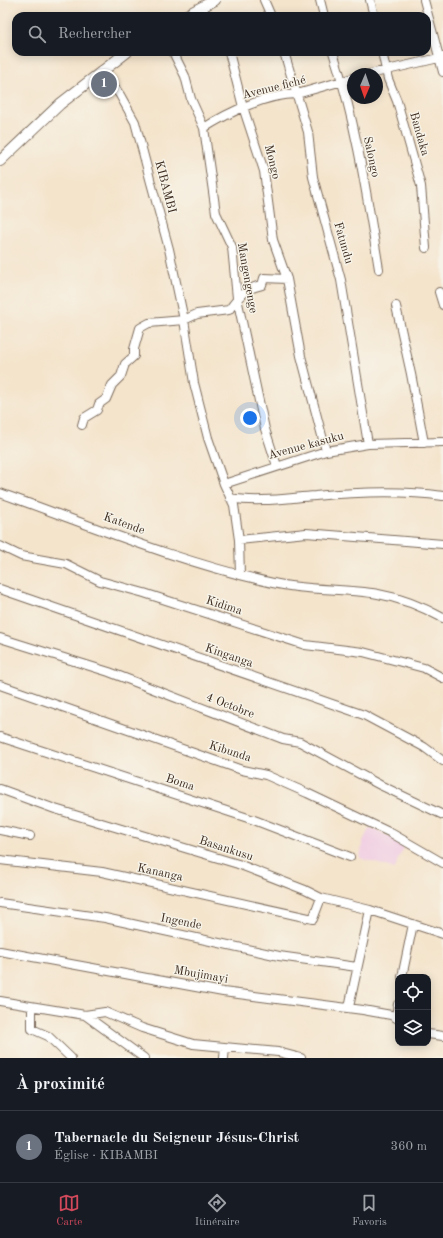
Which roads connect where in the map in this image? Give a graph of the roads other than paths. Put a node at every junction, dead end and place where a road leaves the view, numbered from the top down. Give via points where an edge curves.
1 (215, 0) edge
2 (264, 0) edge
3 (320, 0) edge
4 (370, 0) edge
5 (424, 0) edge
6 (200, 8) junction
7 (192, 12) edge
8 (204, 12) edge
9 (269, 12) edge
10 (323, 12) edge
11 (373, 12) edge
12 (428, 12) edge
13 (431, 22) edge
14 (121, 56) edge
15 (175, 56) edge
16 (230, 56) edge
17 (285, 56) edge
18 (334, 56) edge
19 (383, 56) edge
20 (442, 57) edge
21 (102, 70) junction
22 (386, 70) junction
23 (383, 71) edge
24 (443, 72) edge
25 (347, 80) edge
26 (343, 81) junction
27 (297, 94) junction
28 (243, 107) junction
29 (204, 128) junction
30 (0, 161) edge
31 (426, 248) dead end
32 (379, 269) dead end
33 (287, 279) junction
34 (439, 292) dead end
35 (237, 298) junction
36 (443, 305) edge
37 (396, 306) dead end
38 (184, 320) junction
39 (82, 424) dead end
40 (443, 442) edge
41 (424, 443) junction
42 (368, 444) junction
43 (326, 451) junction
44 (277, 466) junction
45 (224, 484) junction
46 (0, 493) edge
47 (443, 496) edge
48 (230, 498) junction
49 (239, 540) junction
50 (443, 544) edge
51 (0, 546) edge
52 (240, 575) junction
53 (0, 589) edge
54 (443, 618) edge
55 (0, 638) edge
56 (443, 678) edge
57 (0, 685) edge
58 (0, 737) edge
59 (443, 761) edge
60 (0, 789) edge
61 (443, 814) edge
62 (0, 830) edge
63 (30, 836) dead end
64 (350, 857) dead end
65 (0, 860) edge
66 (443, 863) edge
67 (321, 898) junction
68 (0, 902) edge
69 (370, 910) junction
70 (414, 924) junction
71 (443, 934) edge
72 (0, 951) edge
73 (357, 967) junction
74 (403, 974) edge
75 (0, 1001) edge
76 (32, 1007) junction
77 (349, 1007) junction
78 (85, 1015) junction
79 (395, 1018) edge
80 (431, 1034) edge
81 (443, 1036) edge
82 (225, 1048) junction
83 (71, 1058) edge
84 (144, 1058) edge
85 (224, 1058) edge
86 (301, 1058) edge

1 - 6 street
2 - 9 street
3 - 10 street
4 - 11 street
5 - 12 street
6 - 7 street
6 - 8 street
13 - 20 street
14 - 21 street
15 - 29 street, Mangengenge
16 - 28 street, Mongo
17 - 27 street, Fatundu
18 - 26 street, Salongo
19 - 22 street, Bandaka
20 - 22 street
20 - 24 street
21 - 30 street via 60,104
21 - 38 street, KIBAMBI via 135,122 169,249
22 - 23 street
22 - 31 street, Bandaka via 421,186
25 - 26 street, Avenue fiché
26 - 27 street, Avenue fiché
26 - 32 street, Salongo via 369,206
27 - 28 street, Avenue fiché via 288,94
27 - 42 street, Fatundu via 308,132 313,177 341,280
28 - 29 street, Avenue fiché via 222,116
28 - 33 street, Mongo via 264,171 273,240
29 - 35 street, Mangengenge via 216,213 232,247
33 - 35 street via 264,278 262,285 252,287
33 - 43 street, Mongo via 301,356
34 - 36 street
35 - 38 street via 229,310 197,314
35 - 44 street, Mangengenge via 266,429
37 - 41 street via 412,374
38 - 39 street via 149,323 140,328 134,356 125,364 121,376 112,385 106,399 98,404 97,410 84,418
38 - 45 street via 194,383 208,438
40 - 41 street, Avenue kasuku
41 - 42 street, Avenue kasuku
42 - 43 street, Avenue kasuku
43 - 44 street, Avenue kasuku
44 - 45 street, Avenue kasuku
45 - 48 street
46 - 52 street, Katende via 159,550
47 - 48 street via 366,492 285,499
48 - 49 street via 234,505
49 - 50 street via 306,533
49 - 52 street
51 - 56 street, Kidima via 21,556 66,564 100,581 305,645 364,652 424,668
52 - 54 street, Katende via 289,587 378,594 405,601
53 - 59 street, Kinganga via 364,715 424,747
55 - 61 street, 4 Octobre via 108,672 283,739 300,742 380,785
57 - 66 street, Kibunda via 242,770 266,774 391,833
58 - 64 street, Boma via 254,820
60 - 67 street, Basankusu via 55,809 238,864
62 - 63 street
65 - 67 street, Kananga via 102,872 313,919
67 - 69 street, Basankusu
68 - 73 street, Ingende via 105,918 279,956
69 - 70 street, Basankusu
69 - 73 street
70 - 71 street, Basankusu
70 - 74 street
72 - 77 street, Mbujimayi via 223,992
73 - 77 street
75 - 76 street
76 - 78 street
76 - 83 street via 32,1029 48,1036
77 - 79 street, Mbujimayi
78 - 82 street via 105,1012 179,1041
78 - 84 street
80 - 81 street
82 - 85 street
82 - 86 street via 278,1052

